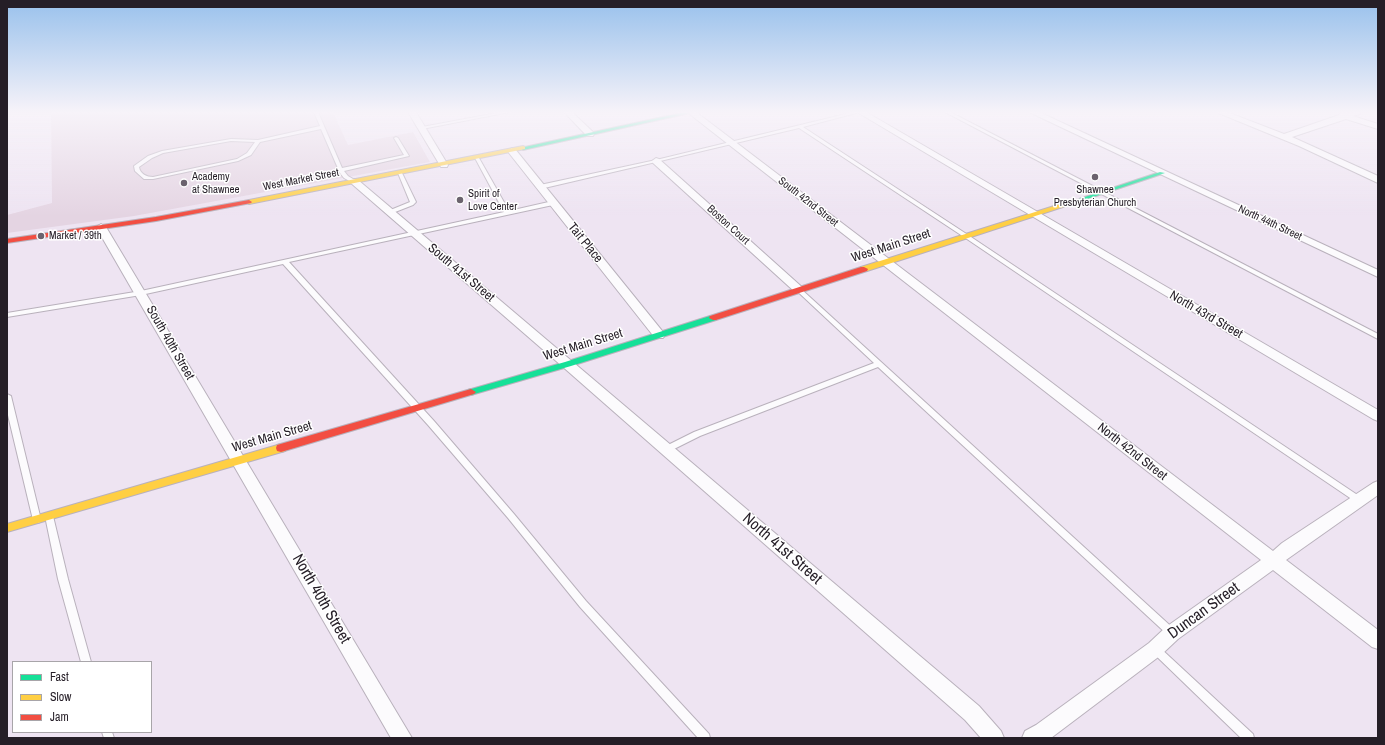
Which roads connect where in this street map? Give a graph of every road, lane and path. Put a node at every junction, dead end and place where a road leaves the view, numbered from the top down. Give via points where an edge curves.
1 (192, 147) edge
2 (254, 147) edge
3 (331, 147) edge
4 (401, 147) edge
5 (433, 147) edge
6 (531, 147) edge
7 (711, 147) edge
8 (736, 147) edge
9 (831, 147) edge
10 (920, 147) edge
11 (1014, 147) edge
12 (1107, 147) edge
13 (1308, 147) edge
14 (512, 151) junction
15 (477, 158) junction
16 (656, 161) junction
17 (444, 165) junction
18 (341, 170) junction
19 (400, 173) junction
20 (1162, 173) junction
21 (1378, 180) edge
22 (355, 182) junction
23 (540, 187) junction
24 (1102, 192) junction
25 (553, 202) junction
26 (390, 212) junction
27 (507, 213) junction
28 (1035, 214) junction
29 (101, 227) junction
30 (415, 233) junction
31 (966, 236) junction
32 (7, 241) edge
33 (284, 262) junction
34 (886, 262) junction
35 (1378, 274) edge
36 (799, 290) junction
37 (141, 293) junction
38 (7, 315) edge
39 (659, 335) junction
40 (1378, 337) edge
41 (568, 364) junction
42 (879, 364) junction
43 (7, 396) edge
44 (416, 408) junction
45 (1378, 416) edge
46 (667, 449) junction
47 (239, 460) junction
48 (1378, 487) edge
49 (1359, 500) junction
50 (49, 516) junction
51 (36, 520) junction
52 (7, 528) edge
53 (1274, 561) junction
54 (1172, 633) junction
55 (1378, 641) edge
56 (1155, 649) junction
57 (86, 661) edge
58 (402, 738) edge
59 (705, 738) edge
60 (994, 738) edge
61 (1032, 738) edge
62 (1249, 738) edge

1 - 2 lane via 162,152 141,162 136,167 137,171 146,178 153,178 238,160 249,154
3 - 18 lane
4 - 18 lane via 407,156
5 - 17 street
6 - 14 street, West Market Street
7 - 16 lane
8 - 34 street, South 42nd Street
9 - 31 lane
10 - 28 street, North 43rd Street
11 - 24 lane
12 - 20 street, North 44th Street
13 - 21 street
14 - 15 street, West Market Street
14 - 23 street, Tait Place
15 - 17 street, West Market Street
15 - 27 lane
16 - 23 lane
16 - 36 street, Boston Court
17 - 19 street, West Market Street
18 - 22 lane via 346,177
19 - 22 street, West Market Street
19 - 26 lane via 413,202
20 - 24 street, West Main Street
20 - 35 street, North 44th Street
22 - 26 street, South 41st Street
22 - 29 street, West Market Street
23 - 25 street, Tait Place
24 - 28 street, West Main Street
24 - 40 lane
25 - 27 lane
25 - 39 street, Tait Place
26 - 30 street, South 41st Street
27 - 30 lane
28 - 31 street, West Main Street
28 - 45 street, North 43rd Street
29 - 32 street, West Market Street
29 - 37 street, South 40th Street
30 - 33 lane
30 - 41 street, South 41st Street
31 - 34 street, West Main Street
31 - 49 lane
33 - 37 lane
33 - 44 lane
34 - 36 street, West Main Street
34 - 53 street, North 42nd Street
36 - 39 street, West Main Street
36 - 42 lane
37 - 38 lane
37 - 47 street, South 40th Street
39 - 41 street, West Main Street
41 - 44 street, West Main Street
41 - 46 street, North 41st Street
42 - 46 lane via 697,434
42 - 54 lane
43 - 51 lane
44 - 47 street, West Main Street
44 - 59 lane via 512,516 583,604
46 - 60 street, North 41st Street via 972,713
47 - 50 street, West Main Street
47 - 58 street, North 40th Street
48 - 49 street, Duncan Street
49 - 53 street, Duncan Street via 1288,548
50 - 51 street, West Main Street
50 - 57 lane
51 - 52 street, West Main Street
53 - 54 street, Duncan Street
53 - 55 street, North 42nd Street
54 - 56 street, Duncan Street
56 - 61 street, Duncan Street
56 - 62 lane

